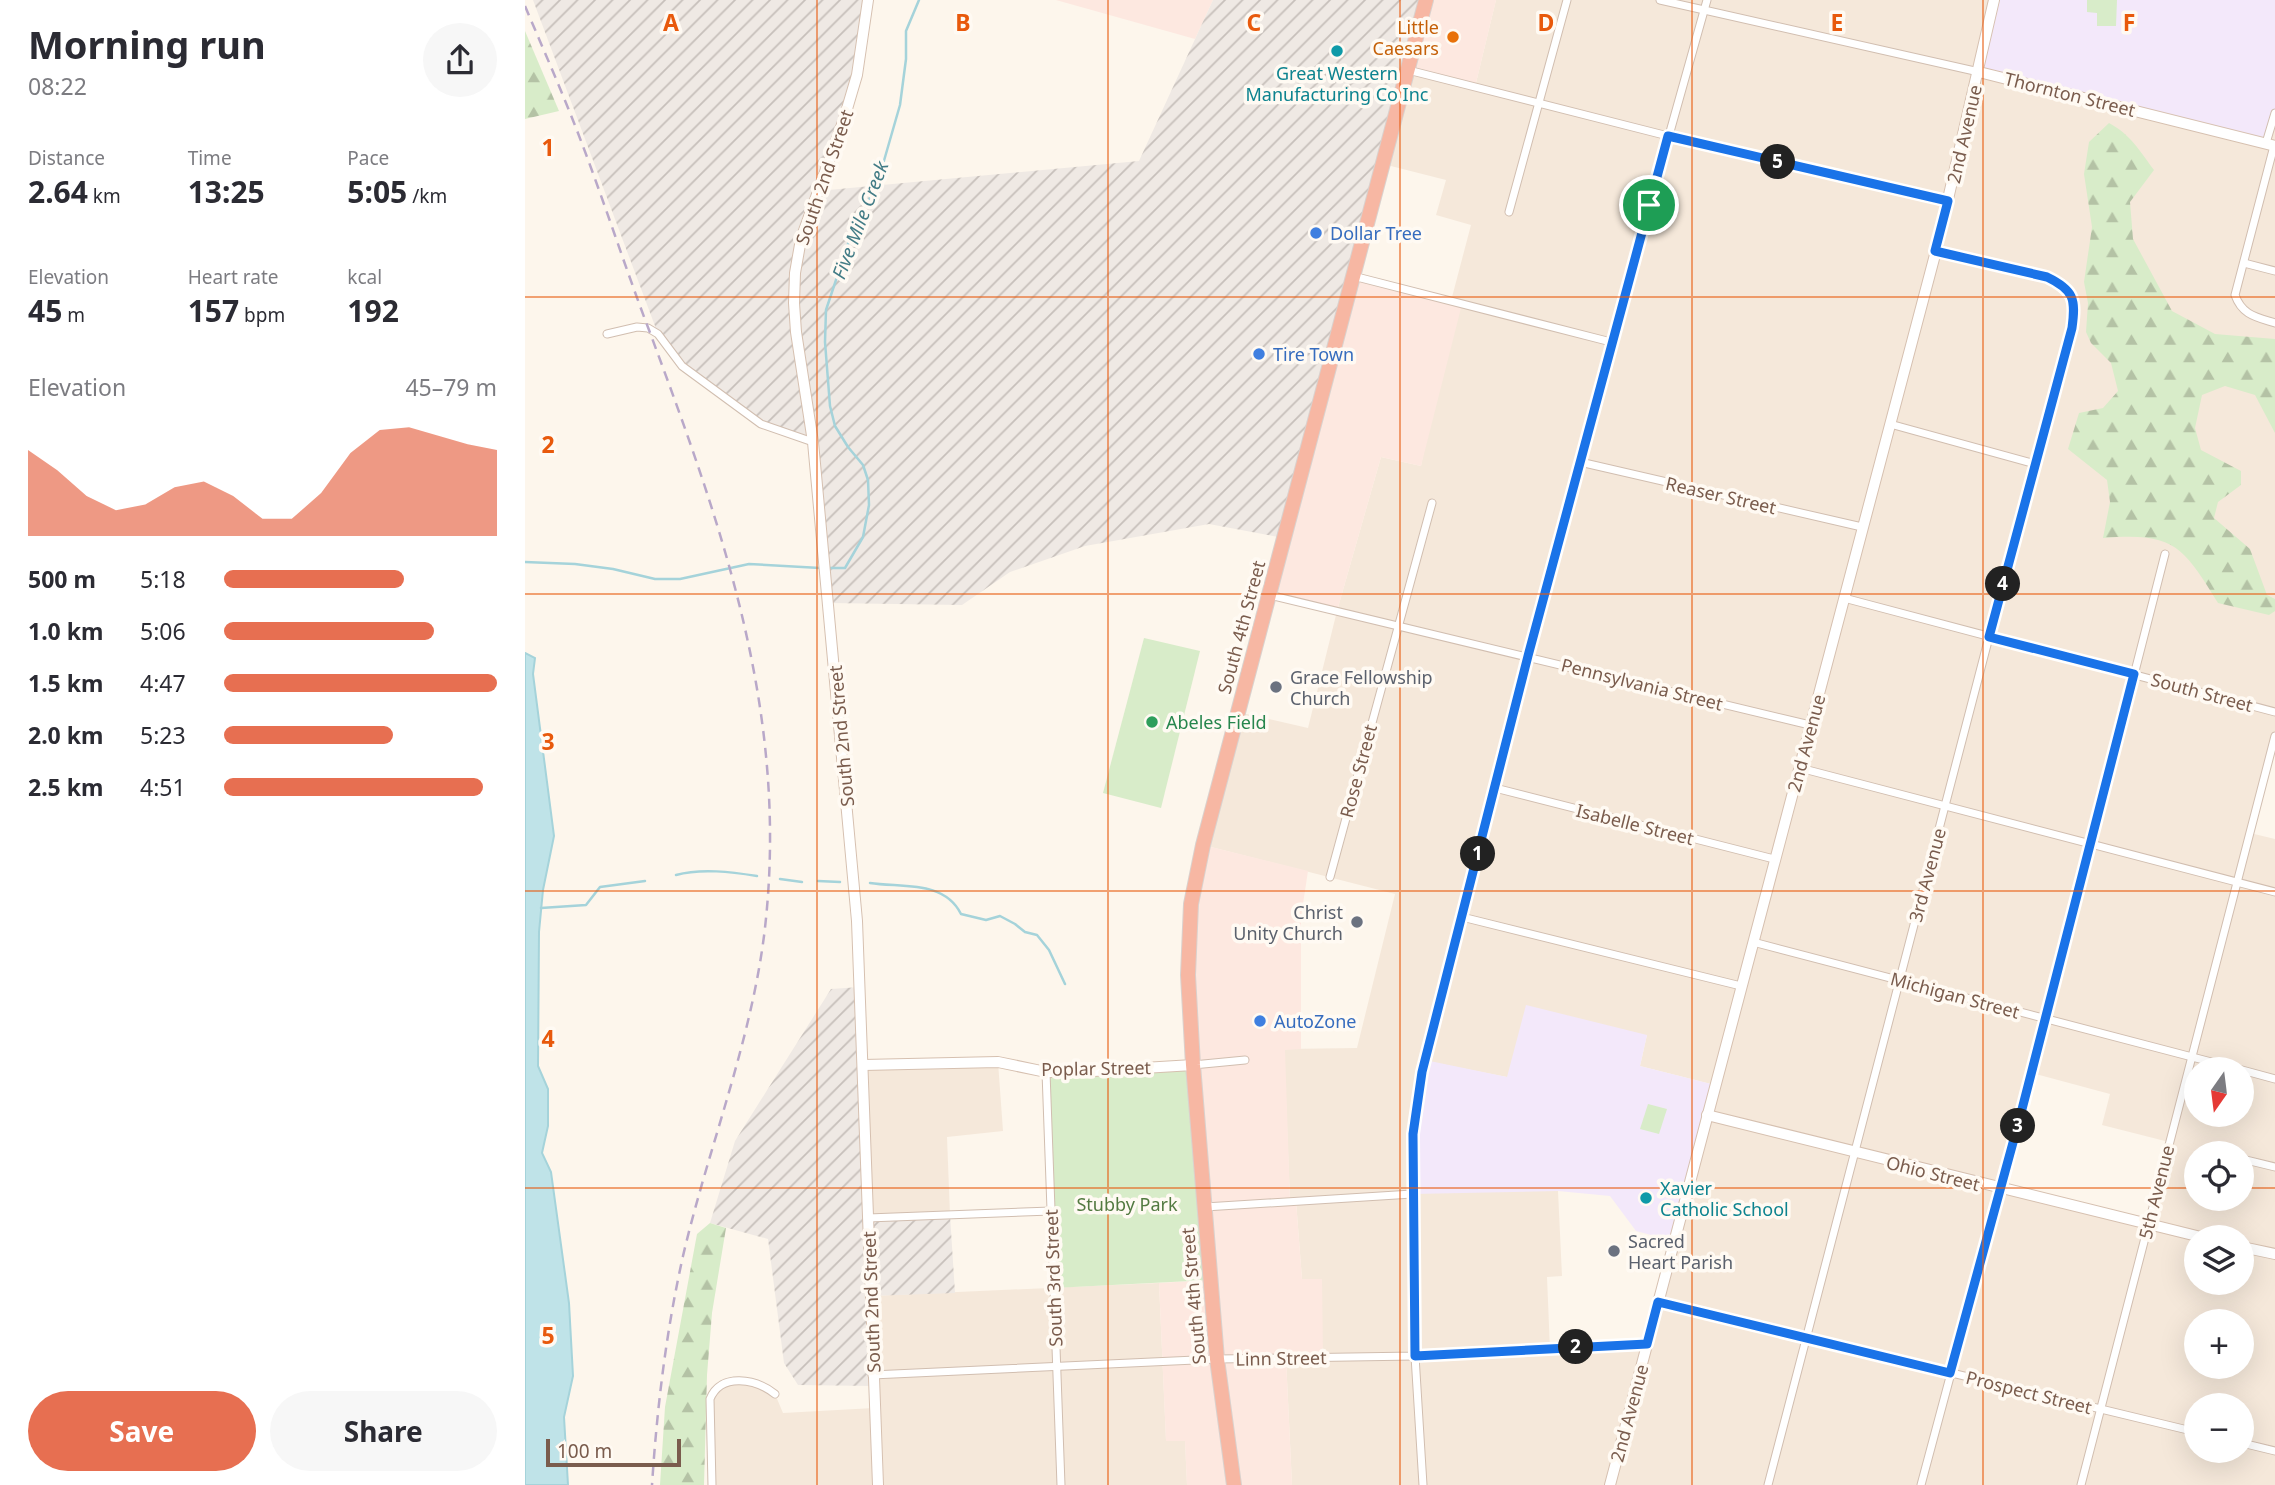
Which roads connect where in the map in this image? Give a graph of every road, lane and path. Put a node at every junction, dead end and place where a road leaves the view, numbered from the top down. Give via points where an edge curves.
1 (868, 0) edge
2 (1426, 0) edge
3 (1567, 0) edge
4 (1660, 0) edge
5 (1707, 0) edge
6 (1994, 0) edge
7 (1704, 10) junction
8 (1408, 70) junction
9 (1979, 72) junction
10 (1540, 104) junction
11 (2275, 113) edge
12 (1668, 136) junction
13 (2272, 145) edge
14 (1948, 201) junction
15 (1509, 212) dead end
16 (1935, 251) junction
17 (2243, 263) junction
18 (2275, 271) edge
19 (1353, 276) junction
20 (2275, 323) edge
21 (607, 334) dead end
22 (1611, 342) junction
23 (1890, 424) junction
24 (813, 442) junction
25 (1580, 462) junction
26 (2035, 464) junction
27 (1432, 503) dead end
28 (1862, 527) junction
29 (2165, 554) dead end
30 (1269, 595) junction
31 (1844, 598) junction
32 (1397, 625) junction
33 (1989, 637) junction
34 (1528, 656) junction
35 (2134, 674) junction
36 (2275, 712) edge
37 (1810, 726) junction
38 (2275, 736) edge
39 (1800, 768) junction
40 (1495, 788) junction
41 (1945, 805) junction
42 (2091, 844) junction
43 (1775, 859) junction
44 (1330, 877) dead end
45 (2236, 882) junction
46 (2275, 892) edge
47 (1462, 917) junction
48 (1753, 942) junction
49 (1900, 980) junction
50 (1741, 986) junction
51 (2046, 1019) junction
52 (2191, 1057) joint
53 (1244, 1060) dead end
54 (863, 1065) junction
55 (1193, 1065) junction
56 (1046, 1072) junction
57 (2254, 1074) edge
58 (2275, 1079) edge
59 (2184, 1084) edge
60 (1707, 1115) junction
61 (1854, 1153) junction
62 (2254, 1162) edge
63 (2275, 1167) edge
64 (2001, 1189) junction
65 (1412, 1194) junction
66 (1204, 1207) junction
67 (1051, 1211) junction
68 (868, 1218) junction
69 (2148, 1225) junction
70 (2184, 1233) edge
71 (2254, 1250) edge
72 (2275, 1254) edge
73 (1658, 1302) junction
74 (1805, 1337) junction
75 (1647, 1344) junction
76 (1415, 1356) junction
77 (1217, 1359) junction
78 (1056, 1366) junction
79 (1950, 1373) junction
80 (873, 1375) junction
81 (775, 1394) dead end
82 (2100, 1409) junction
83 (2184, 1429) edge
84 (2254, 1446) edge
85 (2275, 1451) edge
86 (712, 1485) edge
87 (877, 1485) edge
88 (1061, 1485) edge
89 (1234, 1485) edge
90 (1423, 1485) edge
91 (1609, 1485) edge
92 (1768, 1485) edge
93 (1921, 1485) edge
94 (2081, 1485) edge

1 - 24 street, South 2nd Street via 857,75 801,239 795,273 796,332
2 - 8 highway, South 4th Street
3 - 10 street
4 - 7 street, Thornton Street
5 - 7 street
6 - 9 street, 2nd Avenue
7 - 9 street, Thornton Street
7 - 12 street
8 - 10 street
8 - 19 highway, South 4th Street
9 - 13 street, Thornton Street
9 - 14 street, 2nd Avenue
10 - 12 street
10 - 15 street
11 - 13 street
12 - 14 street
12 - 22 street
13 - 17 street
14 - 16 street, 2nd Avenue
16 - 23 street, 2nd Avenue
16 - 26 street, 3rd Avenue via 2047,277 2064,285 2073,296 2074,315
17 - 18 street
17 - 20 street via 2235,295 2239,305 2246,314
19 - 22 street
19 - 30 highway, South 4th Street
21 - 24 street via 648,328 682,366 761,424
22 - 25 street
23 - 26 street
23 - 28 street, 2nd Avenue
24 - 54 street, South 2nd Street via 857,921
25 - 28 street, Reaser Street
25 - 34 street
26 - 33 street, 3rd Avenue
27 - 32 street, Rose Street
28 - 31 street, 2nd Avenue
29 - 35 street
30 - 32 street, Pennsylvania Street
30 - 55 highway, South 4th Street via 1191,904 1188,975
31 - 33 street, South Street
31 - 37 street, 2nd Avenue
32 - 34 street, Pennsylvania Street
32 - 44 street, Rose Street
33 - 35 street, South Street
33 - 41 street, 3rd Avenue
34 - 37 street, Pennsylvania Street
34 - 40 street
35 - 36 street, South Street
35 - 42 street
37 - 39 street, 2nd Avenue
38 - 45 street, 5th Avenue
39 - 41 street
39 - 43 street, 2nd Avenue
40 - 43 street, Isabelle Street
40 - 47 street
41 - 42 street
41 - 49 street, 3rd Avenue
42 - 45 street
42 - 51 street
43 - 48 street, 2nd Avenue
45 - 46 street
45 - 52 street, 5th Avenue
47 - 50 street
47 - 65 street via 1422,1072 1413,1134
48 - 49 street, Michigan Street
48 - 50 street, 2nd Avenue
49 - 51 street, Michigan Street
49 - 61 street, 3rd Avenue
50 - 60 street, 2nd Avenue
51 - 52 street, Michigan Street
51 - 64 street
53 - 55 street, Poplar Street
54 - 56 street, Poplar Street via 998,1062
54 - 68 street, South 2nd Street
55 - 56 street, Poplar Street
55 - 66 highway, South 4th Street
56 - 67 street, South 3rd Street
57 - 58 street, Michigan Street
59 - 69 street, 5th Avenue
60 - 61 street, Ohio Street
60 - 73 street, 2nd Avenue
61 - 64 street, Ohio Street
61 - 74 street, 3rd Avenue
62 - 63 street
64 - 69 street, Ohio Street
64 - 79 street
65 - 66 street
65 - 76 street
66 - 77 highway, South 4th Street
67 - 68 street
67 - 78 street, South 3rd Street
68 - 80 street, South 2nd Street
69 - 70 street, Ohio Street
69 - 82 street, 5th Avenue
71 - 72 street
73 - 74 street, Prospect Street
73 - 75 street, 2nd Avenue
74 - 79 street, Prospect Street
74 - 92 street, 3rd Avenue
75 - 76 street, Linn Street
75 - 91 street, 2nd Avenue
76 - 77 street, Linn Street
76 - 90 street
77 - 78 street, Linn Street
77 - 89 highway, South 4th Street
78 - 80 street, Linn Street
78 - 88 street, South 3rd Street
79 - 82 street, Prospect Street
79 - 93 street
80 - 87 street, South 2nd Street
81 - 86 street via 764,1385 737,1380 713,1390
82 - 83 street, Prospect Street
82 - 94 street, 5th Avenue
84 - 85 street

